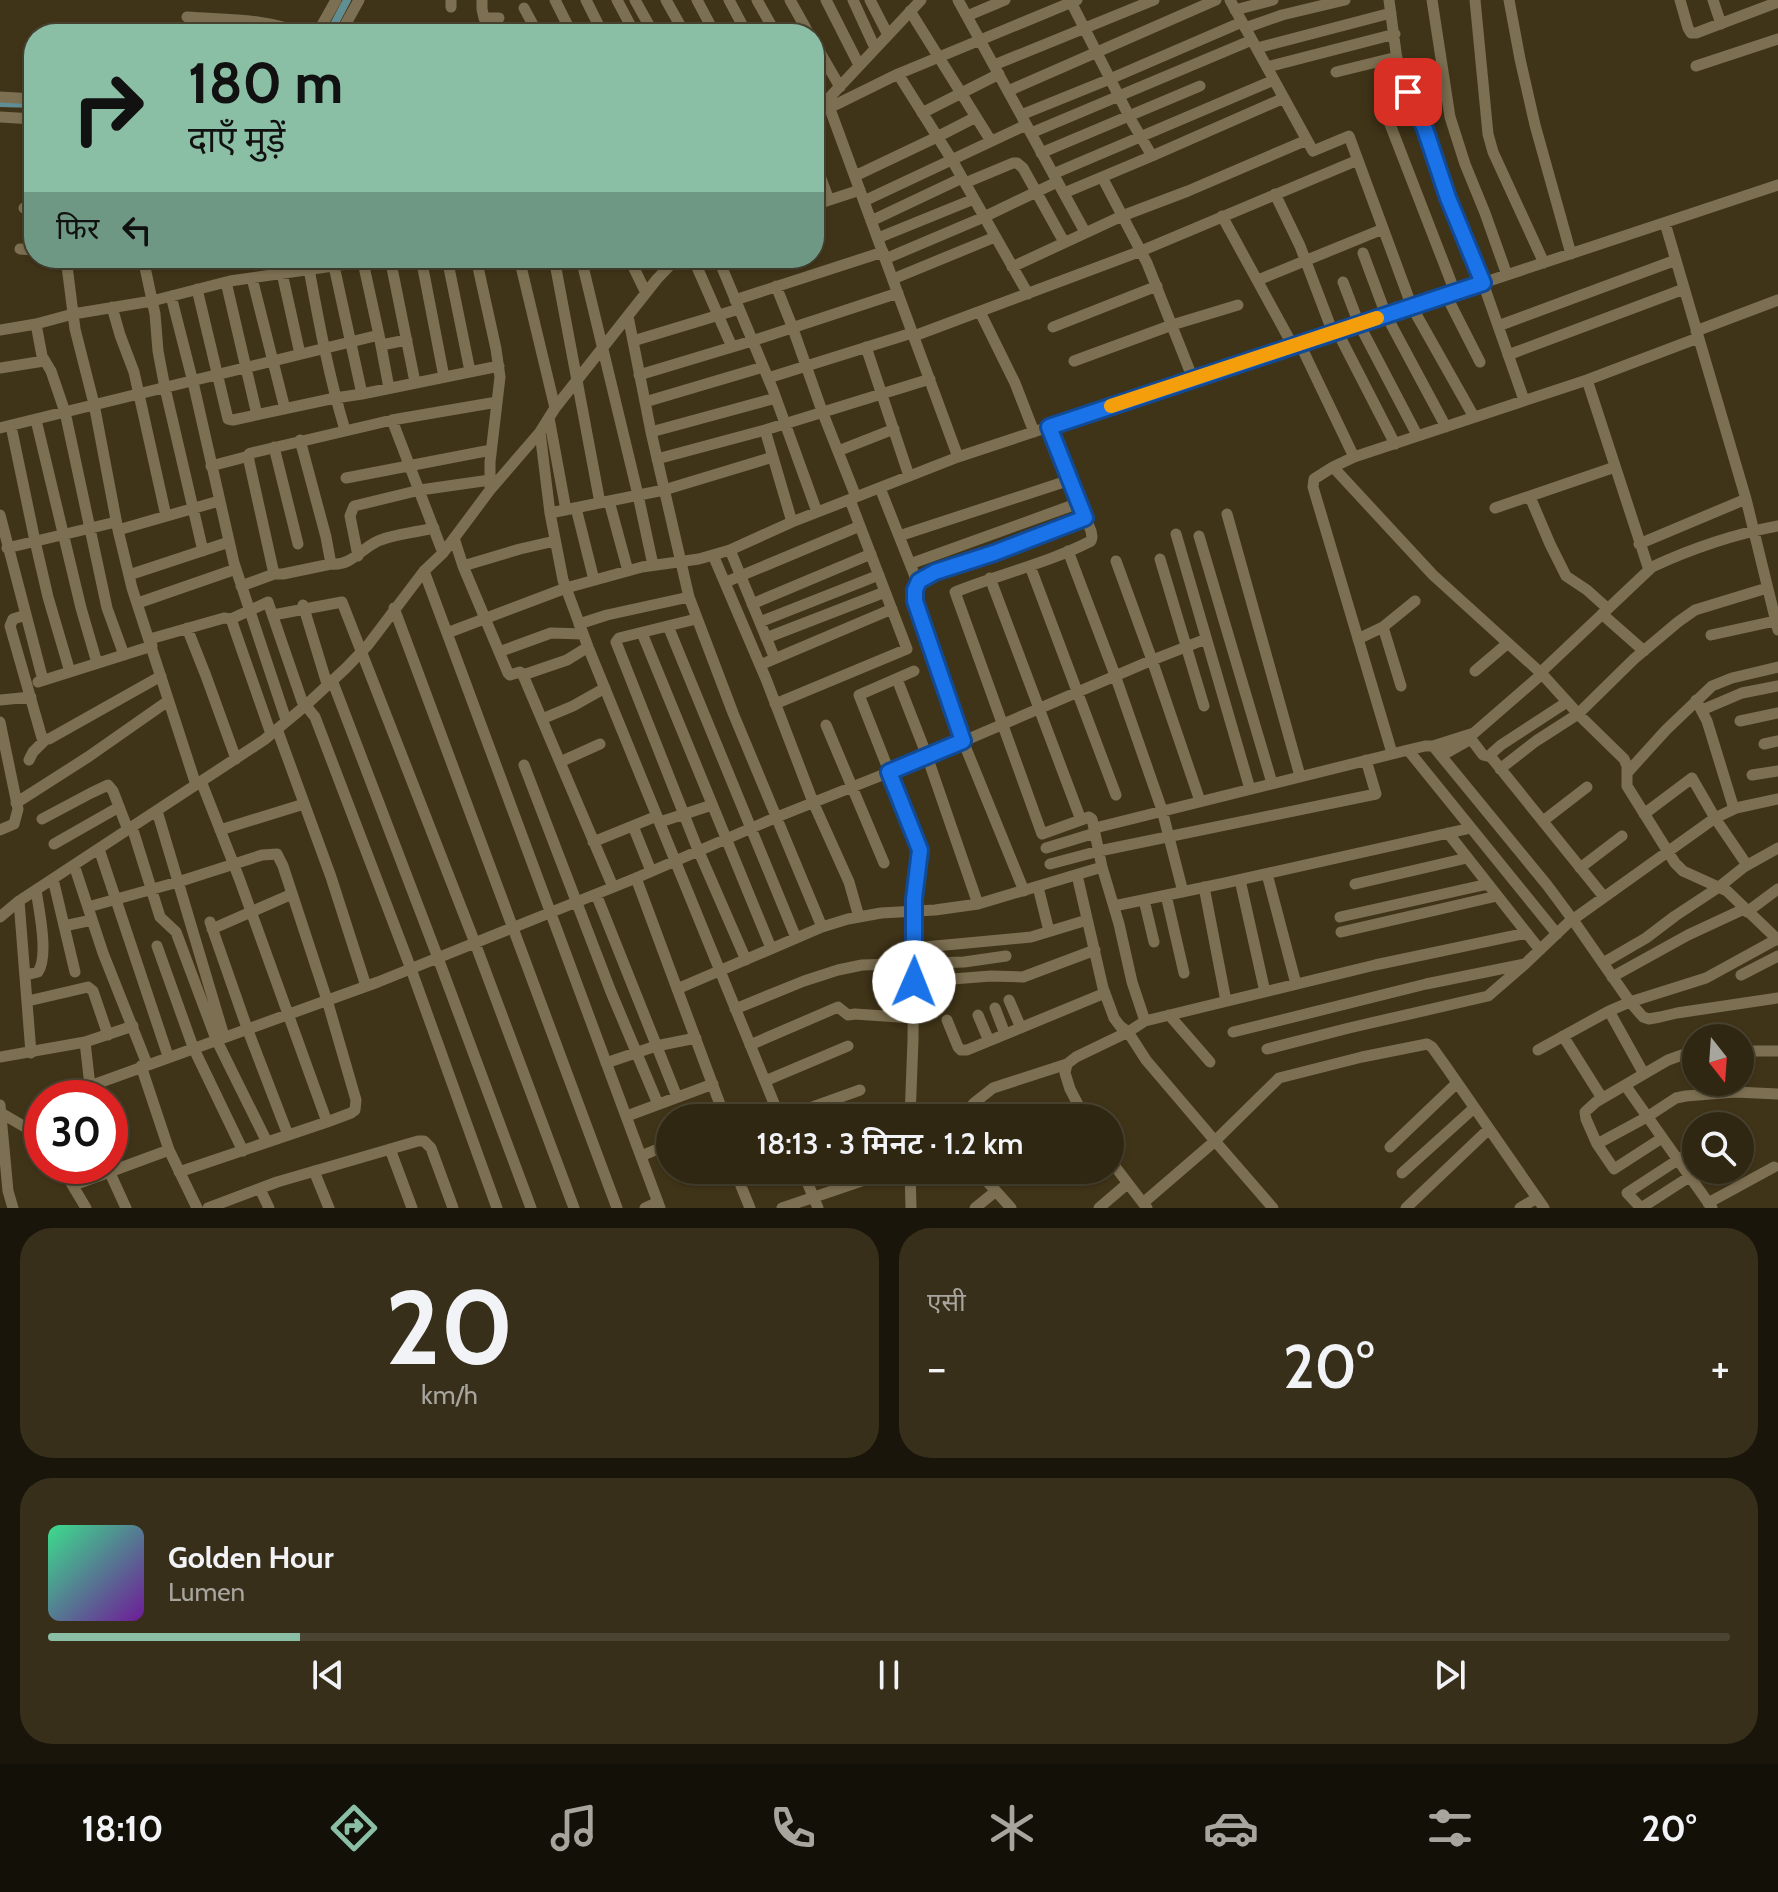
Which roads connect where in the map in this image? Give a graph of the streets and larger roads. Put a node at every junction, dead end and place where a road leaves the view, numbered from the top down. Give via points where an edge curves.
1 (336, 0) edge
2 (359, 0) edge
3 (482, 0) edge
4 (555, 0) edge
5 (586, 0) edge
6 (617, 0) edge
7 (635, 0) edge
8 (666, 0) edge
9 (697, 0) edge
10 (729, 0) edge
11 (757, 0) edge
12 (790, 0) edge
13 (826, 0) edge
14 (853, 0) edge
15 (870, 0) edge
16 (921, 0) edge
17 (958, 0) edge
18 (1005, 0) edge
19 (1154, 0) edge
20 (1216, 0) edge
21 (1273, 0) edge
22 (1345, 0) edge
23 (1389, 0) edge
24 (1432, 0) edge
25 (1475, 0) edge
26 (1509, 0) edge
27 (1680, 0) edge
28 (1713, 0) edge
29 (1073, 1) edge
30 (1778, 2) edge
31 (1232, 5) edge
32 (524, 8) dead end
33 (910, 11) junction
34 (1391, 13) junction
35 (967, 16) junction
36 (187, 17) dead end
37 (499, 18) dead end
38 (264, 24) edge
39 (323, 24) edge
40 (345, 24) edge
41 (531, 24) edge
42 (567, 24) edge
43 (598, 24) edge
44 (630, 24) edge
45 (648, 24) edge
46 (679, 24) edge
47 (710, 24) edge
48 (742, 24) edge
49 (770, 24) edge
50 (803, 24) edge
51 (1721, 24) junction
52 (1244, 25) junction
53 (1085, 29) junction
54 (1395, 34) junction
55 (888, 35) junction
56 (1778, 39) edge
57 (980, 40) junction
58 (1254, 44) junction
59 (875, 48) junction
60 (1097, 53) junction
61 (939, 56) junction
62 (1397, 57) junction
63 (824, 59) edge
64 (859, 65) junction
65 (1696, 66) dead end
66 (1267, 67) junction
67 (996, 70) junction
68 (1336, 72) dead end
69 (898, 74) junction
70 (1110, 79) junction
71 (1274, 80) junction
72 (1200, 86) dead end
73 (840, 87) junction
74 (1008, 91) junction
75 (962, 94) junction
76 (1119, 96) junction
77 (0, 97) edge
78 (24, 98) edge
79 (1284, 98) junction
80 (1381, 101) dead end
81 (824, 102) edge
82 (824, 104) edge
83 (922, 113) junction
84 (824, 114) edge
85 (1129, 116) junction
86 (0, 117) edge
87 (976, 117) junction
88 (24, 118) edge
89 (1026, 124) junction
90 (937, 137) junction
91 (1141, 137) junction
92 (1307, 140) junction
93 (991, 141) junction
94 (1041, 153) junction
95 (1152, 156) junction
96 (952, 160) junction
97 (1358, 160) junction
98 (855, 176) junction
99 (1102, 177) junction
100 (1055, 178) junction
101 (964, 181) junction
102 (1778, 185) edge
103 (824, 187) edge
104 (1036, 192) junction
105 (1064, 193) junction
106 (1275, 194) junction
107 (862, 196) junction
108 (974, 199) junction
109 (829, 200) junction
110 (824, 202) edge
111 (1122, 216) junction
112 (1222, 216) junction
113 (984, 217) junction
114 (871, 221) junction
115 (1665, 223) junction
116 (1383, 229) junction
117 (1085, 232) junction
118 (995, 237) junction
119 (878, 238) junction
120 (1064, 242) junction
121 (20, 249) dead end
122 (24, 249) edge
123 (1141, 251) junction
124 (1363, 253) dead end
125 (1571, 254) junction
126 (884, 256) junction
127 (1676, 260) junction
128 (1307, 261) junction
129 (1544, 263) junction
130 (1012, 267) junction
131 (67, 268) edge
132 (147, 268) edge
133 (317, 268) edge
134 (334, 268) edge
135 (364, 268) edge
136 (392, 268) edge
137 (423, 268) edge
138 (449, 268) edge
139 (478, 268) edge
140 (521, 268) edge
141 (556, 268) edge
142 (583, 268) edge
143 (634, 268) edge
144 (661, 268) edge
145 (698, 268) edge
146 (722, 268) edge
147 (309, 269) junction
148 (282, 273) junction
149 (1507, 275) junction
150 (252, 278) junction
151 (893, 279) junction
152 (1258, 280) junction
153 (226, 282) junction
154 (1343, 282) dead end
155 (1483, 283) junction
156 (776, 286) junction
157 (1157, 286) junction
158 (197, 289) junction
159 (1684, 289) junction
160 (646, 293) junction
161 (898, 293) junction
162 (1028, 294) junction
163 (1451, 294) junction
164 (171, 296) junction
165 (1778, 300) edge
166 (152, 301) junction
167 (737, 304) junction
168 (1238, 305) dead end
169 (112, 307) junction
170 (1412, 307) junction
171 (980, 312) junction
172 (73, 314) junction
173 (719, 315) junction
174 (1386, 315) junction
175 (628, 316) junction
176 (36, 324) junction
177 (1359, 324) junction
178 (1172, 325) junction
179 (792, 326) junction
180 (1498, 326) junction
181 (1053, 327) dead end
182 (0, 330) edge
183 (1335, 332) junction
184 (913, 334) junction
185 (1697, 335) junction
186 (380, 340) junction
187 (407, 340) junction
188 (633, 341) junction
189 (752, 341) junction
190 (350, 342) junction
191 (1296, 345) junction
192 (732, 347) junction
193 (866, 347) junction
194 (324, 348) junction
195 (603, 348) junction
196 (300, 354) junction
197 (1508, 355) junction
198 (44, 361) junction
199 (272, 361) junction
200 (1074, 361) dead end
201 (1480, 362) dead end
202 (499, 366) junction
203 (806, 366) junction
204 (245, 367) junction
205 (0, 368) edge
206 (470, 371) junction
207 (766, 373) junction
208 (217, 375) junction
209 (639, 375) junction
210 (444, 377) junction
211 (578, 379) junction
212 (930, 379) junction
213 (1193, 379) junction
214 (1587, 380) junction
215 (193, 382) junction
216 (415, 382) junction
217 (165, 388) junction
218 (389, 388) junction
219 (882, 393) junction
220 (362, 394) junction
221 (139, 395) junction
222 (335, 398) junction
223 (776, 398) junction
224 (1524, 400) junction
225 (497, 402) junction
226 (645, 402) junction
227 (94, 404) junction
228 (285, 409) junction
229 (822, 411) junction
230 (65, 412) junction
231 (552, 413) junction
232 (257, 415) junction
233 (1474, 417) junction
234 (36, 420) junction
235 (392, 420) junction
236 (785, 423) junction
237 (6, 427) edge
238 (1049, 427) junction
239 (1446, 427) junction
240 (894, 429) junction
241 (345, 430) junction
242 (765, 430) junction
243 (540, 432) junction
244 (651, 432) junction
245 (1034, 432) junction
246 (1417, 435) junction
247 (300, 440) junction
248 (1395, 444) junction
249 (274, 447) junction
250 (491, 450) junction
251 (838, 451) junction
252 (249, 456) junction
253 (773, 457) junction
254 (958, 457) junction
255 (1354, 457) junction
256 (657, 459) junction
257 (211, 466) junction
258 (410, 466) junction
259 (1333, 467) junction
260 (1615, 467) junction
261 (909, 476) junction
262 (346, 478) dead end
263 (1070, 480) junction
264 (490, 485) junction
265 (880, 488) junction
266 (420, 490) junction
267 (664, 490) junction
268 (638, 495) junction
269 (1530, 497) junction
270 (853, 498) junction
271 (1746, 499) junction
272 (219, 501) junction
273 (605, 502) junction
274 (1079, 503) junction
275 (1495, 508) dead end
276 (192, 509) junction
277 (571, 509) junction
278 (817, 512) junction
279 (550, 513) junction
280 (1227, 514) dead end
281 (0, 515) edge
282 (166, 516) junction
283 (1085, 518) junction
284 (792, 522) junction
285 (117, 526) junction
286 (860, 526) junction
287 (1778, 526) edge
288 (89, 528) junction
289 (434, 528) junction
290 (1753, 530) junction
291 (1176, 534) dead end
292 (62, 535) junction
293 (899, 536) junction
294 (1199, 536) dead end
295 (454, 538) junction
296 (35, 541) junction
297 (555, 541) junction
298 (229, 542) junction
299 (298, 544) dead end
300 (1639, 544) junction
301 (7, 548) junction
302 (730, 550) junction
303 (203, 551) junction
304 (1068, 551) junction
305 (443, 553) junction
306 (871, 554) junction
307 (713, 555) junction
308 (358, 556) junction
309 (1160, 559) dead end
310 (1116, 561) dead end
311 (680, 562) junction
312 (331, 564) junction
313 (910, 564) junction
314 (653, 565) junction
315 (463, 566) junction
316 (1030, 566) junction
317 (236, 569) junction
318 (1649, 570) junction
319 (424, 571) junction
320 (628, 571) junction
321 (274, 574) junction
322 (129, 575) junction
323 (879, 575) junction
324 (741, 576) junction
325 (990, 578) junction
326 (594, 580) junction
327 (726, 582) junction
328 (918, 584) junction
329 (241, 586) junction
330 (566, 588) junction
331 (1767, 588) junction
332 (885, 592) junction
333 (689, 597) junction
334 (1415, 601) dead end
335 (138, 603) junction
336 (752, 604) junction
337 (304, 607) junction
338 (394, 608) junction
339 (892, 609) junction
340 (249, 610) junction
341 (1604, 611) junction
342 (26, 615) junction
343 (273, 615) junction
344 (231, 619) junction
345 (485, 619) junction
346 (696, 619) junction
347 (760, 622) junction
348 (668, 626) junction
349 (1776, 626) edge
350 (1383, 627) junction
351 (187, 628) junction
352 (581, 629) junction
353 (447, 633) junction
354 (642, 633) junction
355 (1711, 635) dead end
356 (766, 638) junction
357 (1206, 639) junction
358 (1358, 639) junction
359 (151, 643) junction
360 (1508, 643) junction
361 (1186, 646) junction
362 (588, 647) junction
363 (1644, 651) junction
364 (499, 652) junction
365 (361, 653) junction
366 (124, 655) junction
367 (775, 659) junction
368 (1152, 660) junction
369 (97, 663) junction
370 (760, 665) junction
371 (1778, 667) edge
372 (914, 671) dead end
373 (1475, 671) dead end
374 (70, 672) junction
375 (1541, 673) junction
376 (523, 675) junction
377 (1115, 675) junction
378 (161, 676) junction
379 (897, 679) junction
380 (43, 680) junction
381 (330, 682) junction
382 (1401, 686) dead end
383 (1778, 686) edge
384 (605, 688) junction
385 (30, 691) junction
386 (1077, 692) junction
387 (0, 700) edge
388 (168, 701) junction
389 (1567, 702) junction
390 (775, 704) junction
391 (1699, 705) junction
392 (305, 706) junction
393 (1204, 706) dead end
394 (1038, 708) junction
395 (1778, 713) edge
396 (1578, 714) junction
397 (542, 719) junction
398 (1740, 721) dead end
399 (0, 722) edge
400 (1002, 724) junction
401 (826, 725) dead end
402 (278, 728) junction
403 (1470, 737) junction
404 (46, 739) junction
405 (963, 741) junction
406 (1778, 741) edge
407 (600, 744) dead end
408 (1764, 744) dead end
409 (1408, 750) junction
410 (1437, 751) junction
411 (1392, 753) junction
412 (927, 756) junction
413 (1491, 757) junction
414 (236, 759) junction
415 (29, 760) dead end
416 (1366, 760) junction
417 (560, 762) junction
418 (524, 765) dead end
419 (1500, 769) junction
420 (1778, 771) edge
421 (889, 772) junction
422 (1627, 773) junction
423 (1752, 775) dead end
424 (1300, 776) junction
425 (198, 783) junction
426 (1272, 783) junction
427 (852, 787) junction
428 (1587, 787) dead end
429 (1250, 789) junction
430 (1116, 795) dead end
431 (1778, 799) edge
432 (1200, 801) junction
433 (813, 802) junction
434 (16, 803) junction
435 (304, 804) junction
436 (712, 805) junction
437 (119, 807) junction
438 (1734, 809) junction
439 (1162, 810) junction
440 (157, 811) junction
441 (1644, 814) junction
442 (684, 815) junction
443 (777, 817) junction
444 (1715, 818) junction
445 (42, 819) dead end
446 (658, 819) junction
447 (1081, 820) junction
448 (1543, 821) junction
449 (633, 826) junction
450 (130, 828) junction
451 (1471, 828) junction
452 (750, 829) junction
453 (0, 830) edge
454 (220, 830) junction
455 (1095, 830) junction
456 (1448, 833) junction
457 (1042, 834) junction
458 (1622, 836) dead end
459 (1169, 837) junction
460 (726, 839) junction
461 (593, 842) junction
462 (54, 844) dead end
463 (1046, 848) junction
464 (1778, 848) edge
465 (99, 849) junction
466 (699, 851) junction
467 (1099, 851) junction
468 (1668, 852) junction
469 (1467, 858) junction
470 (676, 861) junction
471 (884, 863) dead end
472 (1050, 864) junction
473 (74, 865) junction
474 (234, 865) junction
475 (1747, 865) junction
476 (1102, 867) junction
477 (1580, 868) junction
478 (651, 871) junction
479 (1267, 874) junction
480 (1077, 875) junction
481 (636, 878) junction
482 (53, 879) junction
483 (1240, 880) junction
484 (1055, 881) junction
485 (178, 882) junction
486 (1355, 884) dead end
487 (1488, 884) junction
488 (613, 887) junction
489 (1038, 887) junction
490 (1204, 887) junction
491 (1719, 887) junction
492 (1778, 889) edge
493 (36, 890) junction
494 (151, 890) junction
495 (1024, 891) junction
496 (1183, 892) junction
497 (292, 894) junction
498 (596, 894) junction
499 (1166, 895) junction
500 (1497, 896) junction
501 (1604, 897) junction
502 (116, 899) junction
503 (1144, 900) junction
504 (19, 901) junction
505 (576, 902) junction
506 (978, 904) junction
507 (1114, 906) junction
508 (88, 907) junction
509 (1746, 910) junction
510 (251, 911) junction
511 (914, 911) junction
512 (550, 912) junction
513 (0, 917) edge
514 (859, 917) junction
515 (1340, 917) dead end
516 (92, 920) junction
517 (1087, 920) junction
518 (1573, 920) junction
519 (64, 926) junction
520 (822, 927) junction
521 (513, 928) junction
522 (1049, 931) junction
523 (176, 932) junction
524 (1341, 932) dead end
525 (194, 933) junction
526 (1527, 933) junction
527 (1557, 934) junction
528 (1776, 936) edge
529 (796, 938) junction
530 (1154, 942) dead end
531 (475, 943) junction
532 (157, 946) dead end
533 (771, 948) junction
534 (914, 948) junction
535 (1095, 950) junction
536 (1540, 950) junction
537 (1006, 956) dead end
538 (1778, 956) edge
539 (438, 958) junction
540 (746, 960) junction
541 (914, 963) junction
542 (1603, 963) junction
543 (1525, 964) junction
544 (411, 969) junction
545 (75, 972) dead end
546 (720, 972) junction
547 (1184, 973) dead end
548 (26, 975) junction
549 (1741, 975) dead end
550 (1612, 977) junction
551 (914, 982) junction
552 (1296, 984) junction
553 (366, 986) junction
554 (677, 989) junction
555 (1265, 992) junction
556 (1105, 993) junction
557 (1778, 998) edge
558 (327, 1000) junction
559 (1009, 1000) dead end
560 (28, 1001) junction
561 (1226, 1001) junction
562 (1630, 1002) junction
563 (995, 1008) dead end
564 (735, 1009) junction
565 (1609, 1011) junction
566 (288, 1013) junction
567 (978, 1015) dead end
568 (1169, 1015) junction
569 (913, 1018) junction
570 (947, 1020) dead end
571 (1145, 1021) junction
572 (133, 1026) junction
573 (247, 1028) junction
574 (1021, 1028) junction
575 (1128, 1032) junction
576 (1233, 1032) dead end
577 (1005, 1034) junction
578 (108, 1035) junction
579 (1563, 1036) junction
580 (220, 1038) junction
581 (696, 1038) junction
582 (989, 1041) junction
583 (85, 1042) junction
584 (750, 1045) junction
585 (656, 1046) junction
586 (848, 1046) dead end
587 (193, 1047) junction
588 (1267, 1049) dead end
589 (1538, 1050) dead end
590 (1754, 1051) edge
591 (1778, 1051) edge
592 (31, 1053) junction
593 (636, 1053) junction
594 (1682, 1055) edge
595 (168, 1056) junction
596 (0, 1057) edge
597 (1210, 1062) dead end
598 (606, 1063) junction
599 (1067, 1064) junction
600 (144, 1065) junction
601 (1644, 1074) junction
602 (89, 1080) edge
603 (114, 1080) edge
604 (765, 1081) junction
605 (1457, 1083) junction
606 (713, 1084) junction
607 (1625, 1085) junction
608 (860, 1090) dead end
609 (1778, 1094) edge
610 (677, 1097) junction
611 (1602, 1098) junction
612 (658, 1104) joint
613 (720, 1104) edge
614 (775, 1104) edge
615 (820, 1104) edge
616 (910, 1104) edge
617 (973, 1104) edge
618 (1078, 1104) edge
619 (656, 1105) edge
620 (1474, 1108) junction
621 (1, 1109) edge
622 (627, 1116) junction
623 (1647, 1117) junction
624 (327, 1122) junction
625 (24, 1125) edge
626 (1489, 1129) junction
627 (288, 1135) junction
628 (1662, 1138) junction
629 (1215, 1141) junction
630 (267, 1142) junction
631 (1597, 1144) junction
632 (1390, 1147) dead end
633 (390, 1149) junction
634 (169, 1150) junction
635 (656, 1150) edge
636 (243, 1151) junction
637 (641, 1156) junction
638 (1682, 1156) edge
639 (1677, 1159) junction
640 (1682, 1163) edge
641 (128, 1166) edge
642 (1774, 1167) dead end
643 (314, 1171) junction
644 (179, 1172) junction
645 (1402, 1173) dead end
646 (1124, 1180) edge
647 (1682, 1181) edge
648 (115, 1184) edge
649 (741, 1184) edge
650 (808, 1184) edge
651 (861, 1184) edge
652 (910, 1184) edge
653 (990, 1184) edge
654 (1127, 1184) junction
655 (1700, 1184) edge
656 (74, 1185) edge
657 (260, 1189) junction
658 (996, 1191) junction
659 (816, 1203) edge
660 (1540, 1203) edge
661 (659, 1205) edge
662 (1710, 1205) edge
663 (1145, 1206) edge
664 (13, 1208) edge
665 (86, 1208) edge
666 (126, 1208) edge
667 (197, 1208) edge
668 (208, 1208) edge
669 (269, 1208) edge
670 (329, 1208) edge
671 (412, 1208) edge
672 (453, 1208) edge
673 (497, 1208) edge
674 (531, 1208) edge
675 (574, 1208) edge
676 (617, 1208) edge
677 (645, 1208) edge
678 (750, 1208) edge
679 (782, 1208) edge
680 (911, 1208) edge
681 (975, 1208) edge
682 (1011, 1208) edge
683 (1099, 1208) edge
684 (1273, 1208) edge
685 (1406, 1208) edge
686 (1520, 1208) edge
687 (1641, 1208) edge

1 - 39 street
2 - 40 street
3 - 37 street via 484,18
4 - 42 street
5 - 43 street
6 - 44 street
7 - 45 street
8 - 46 street
9 - 47 street
10 - 48 street
11 - 49 street
12 - 50 street
13 - 64 street
14 - 59 street
15 - 55 street
16 - 33 street
17 - 35 street
18 - 35 street
19 - 53 street
20 - 60 street
21 - 31 street
22 - 52 street
23 - 34 street
24 - 149 street via 1450,117
25 - 129 street via 1488,134
26 - 125 street via 1535,125
27 - 51 street via 1691,33
28 - 51 street
29 - 53 street
29 - 57 street
30 - 51 street
31 - 52 street
32 - 41 street
33 - 55 street
33 - 61 street
34 - 54 street
34 - 58 street
35 - 57 street
36 - 38 street
52 - 58 street
52 - 70 street
53 - 60 street
53 - 67 street
54 - 62 street
54 - 66 street
55 - 59 street
56 - 65 street
57 - 61 street
57 - 67 street
58 - 66 street
58 - 76 street
59 - 64 street
60 - 70 street
60 - 74 street
61 - 69 street
61 - 75 street
62 - 68 street
62 - 155 street via 1399,75
63 - 73 street
64 - 73 street
66 - 71 street
67 - 74 street
67 - 75 street
69 - 82 street
69 - 83 street
70 - 76 street
70 - 89 street
71 - 79 street
71 - 91 street
72 - 85 street
73 - 81 street
74 - 89 street
75 - 83 street
75 - 87 street
76 - 85 street
76 - 89 street
77 - 78 street
79 - 92 street
79 - 95 street
80 - 163 street
83 - 90 street
84 - 98 street
85 - 91 street
85 - 94 street
86 - 88 street
87 - 90 street
87 - 93 street
89 - 93 street
89 - 94 street
90 - 96 street
90 - 98 street
91 - 95 street
91 - 100 street
92 - 97 street via 1313,151 1349,136
92 - 111 street
93 - 96 street
94 - 100 street
95 - 99 street
96 - 101 street
96 - 107 street
97 - 106 street
97 - 116 street
98 - 107 street
99 - 105 street
99 - 111 street
100 - 104 street
100 - 105 street
101 - 104 street via 1017,163
101 - 108 street
101 - 114 street
102 - 115 street
103 - 109 street
104 - 113 street
104 - 120 street
105 - 117 street
106 - 112 street
106 - 128 street
107 - 109 street
107 - 114 street
108 - 113 street
108 - 119 street
109 - 110 street
111 - 117 street
111 - 123 street
112 - 123 street
112 - 152 street
113 - 118 street
113 - 126 street
114 - 119 street
115 - 125 street
115 - 127 street
116 - 128 street
116 - 170 street
117 - 120 street
118 - 130 street
118 - 151 street
119 - 126 street
120 - 130 street
121 - 122 street
123 - 157 street
123 - 162 street
124 - 174 street
125 - 129 street
126 - 151 street
126 - 156 street
127 - 159 street
127 - 180 street
128 - 152 street
128 - 183 street
129 - 149 street
130 - 162 street
131 - 172 street
132 - 166 street
133 - 147 street
134 - 190 street
135 - 186 street
136 - 187 street
137 - 210 street
138 - 206 street
139 - 202 street
140 - 231 street
141 - 211 street
142 - 195 street
143 - 160 street
144 - 160 street
145 - 173 street
146 - 167 street
147 - 148 street
147 - 194 street
148 - 150 street
148 - 196 street
149 - 155 street
150 - 153 street
150 - 199 street
151 - 161 street
152 - 191 street
153 - 158 street
153 - 204 street
154 - 177 street
155 - 163 street
155 - 180 street
156 - 167 street
156 - 179 street
157 - 178 street
157 - 181 street
158 - 164 street
158 - 208 street
159 - 185 street
159 - 197 street
160 - 175 street
161 - 179 street
161 - 184 street
162 - 171 street
163 - 170 street
163 - 201 street
164 - 166 street
164 - 215 street
165 - 185 street
166 - 169 street
166 - 217 street
167 - 173 street
167 - 189 street
168 - 178 street
169 - 172 street
169 - 221 street
170 - 174 street
170 - 233 street
171 - 184 street
171 - 245 street
172 - 176 street
172 - 227 street
173 - 188 street
173 - 192 street
174 - 177 street
174 - 239 street
175 - 188 street
175 - 195 street
176 - 182 street
176 - 198 street
177 - 183 street
177 - 246 street
178 - 200 street
178 - 213 street
179 - 189 street
179 - 203 street
180 - 197 street
183 - 191 street
183 - 248 street
184 - 193 street
184 - 212 street
185 - 214 street
185 - 271 street
186 - 187 street
186 - 190 street
186 - 218 street
187 - 216 street
188 - 209 street
189 - 192 street
189 - 207 street
190 - 194 street
190 - 220 street
191 - 213 street
191 - 255 street
192 - 209 street
193 - 203 street
193 - 219 street
194 - 196 street
194 - 222 street
195 - 211 street
195 - 268 street
196 - 199 street
197 - 224 street
198 - 205 street
198 - 230 street
199 - 204 street
199 - 228 street
202 - 206 street
202 - 225 street
203 - 207 street
203 - 229 street
204 - 208 street
204 - 232 street
206 - 210 street
207 - 223 street
207 - 226 street
208 - 215 street
208 - 232 street via 228,419
209 - 226 street
210 - 216 street
211 - 231 street
211 - 273 street
212 - 219 street
212 - 254 street
213 - 238 street
214 - 224 street
214 - 260 street
215 - 217 street
215 - 257 street
216 - 218 street
217 - 221 street
217 - 276 street
218 - 220 street
219 - 229 street
219 - 240 street
220 - 222 street
221 - 227 street
221 - 282 street
222 - 228 street
222 - 241 street
223 - 236 street
223 - 244 street
224 - 233 street
225 - 235 street
225 - 250 street
226 - 244 street
227 - 230 street
227 - 285 street
228 - 232 street
229 - 236 street
229 - 251 street
230 - 234 street
230 - 288 street
231 - 243 street
231 - 277 street
233 - 239 street
234 - 237 street
234 - 292 street
235 - 241 street
235 - 258 street
236 - 242 street
236 - 278 street
237 - 296 street
238 - 245 street
238 - 263 street
239 - 246 street
240 - 251 street
240 - 261 street
241 - 247 street
242 - 253 street
242 - 256 street
243 - 264 street
243 - 279 street
244 - 256 street
245 - 254 street
246 - 248 street
247 - 249 street
247 - 312 street
248 - 255 street
249 - 252 street
249 - 299 street
250 - 258 street
250 - 264 street
251 - 270 street
252 - 257 street
252 - 321 street
253 - 267 street
253 - 284 street
254 - 261 street
255 - 259 street
256 - 267 street
257 - 272 street
258 - 262 street
258 - 266 street
259 - 358 street via 1314,479 1313,487
259 - 360 street via 1433,575
260 - 269 street
260 - 300 street
261 - 265 street
263 - 274 street
263 - 293 street
264 - 266 street
264 - 295 street
265 - 270 street
265 - 293 street
266 - 289 street
266 - 308 street via 354,506 350,516
267 - 268 street
267 - 311 street
268 - 273 street
268 - 314 street
269 - 275 street
269 - 341 street via 1566,576
270 - 278 street
270 - 286 street
271 - 290 street
271 - 300 street
272 - 276 street
272 - 298 street
273 - 277 street
273 - 320 street
274 - 283 street
274 - 313 street
276 - 282 street
276 - 303 street
277 - 279 street
277 - 326 street
278 - 284 street
279 - 297 street
280 - 424 street
281 - 301 street
282 - 285 street
283 - 304 street via 1091,541
283 - 328 street via 935,572
284 - 302 street
285 - 288 street
285 - 322 street
286 - 306 street
286 - 324 street
287 - 290 street
288 - 292 street
288 - 366 street
289 - 305 street
289 - 308 street via 377,541
290 - 318 street
290 - 331 street
291 - 357 street
292 - 296 street
292 - 369 street
293 - 313 street
294 - 426 street
295 - 305 street
295 - 315 street
296 - 301 street
296 - 374 street
297 - 315 street
297 - 330 street
298 - 303 street
298 - 317 street
300 - 318 street
301 - 342 street
302 - 307 street
302 - 324 street
303 - 322 street
304 - 316 street
304 - 377 street
305 - 319 street
306 - 323 street
306 - 336 street
307 - 311 street
307 - 327 street
308 - 312 street
309 - 361 street
310 - 368 street
311 - 314 street
311 - 333 street
312 - 321 street
313 - 328 street
314 - 320 street
315 - 345 street
316 - 325 street
316 - 386 street
317 - 329 street
317 - 335 street
318 - 341 street
319 - 338 street
319 - 353 street
320 - 326 street
321 - 329 street
322 - 335 street
323 - 332 street
323 - 347 street
324 - 327 street
324 - 336 street
325 - 394 street
325 - 400 street via 955,592
326 - 330 street
327 - 370 street
328 - 405 street via 915,601
329 - 340 street
330 - 345 street
330 - 352 street
331 - 349 street
331 - 363 street via 1695,610
332 - 339 street
332 - 356 street
333 - 346 street
333 - 352 street via 607,615
334 - 350 street
335 - 359 street
336 - 347 street
337 - 343 street
337 - 365 street via 342,602
337 - 381 street
338 - 365 street
338 - 521 street
339 - 367 street
339 - 390 street via 907,649
340 - 343 street via 268,602
340 - 344 street
340 - 402 street
341 - 363 street
341 - 375 street
342 - 380 street
342 - 385 street via 13,619 10,626
343 - 392 street
344 - 351 street
344 - 402 street
345 - 353 street
345 - 364 street
346 - 348 street
346 - 443 street
347 - 356 street
348 - 354 street
348 - 452 street
349 - 355 street
350 - 358 street
350 - 382 street
351 - 359 street
351 - 414 street
352 - 362 street
352 - 364 street via 551,633
353 - 512 street
354 - 436 street
354 - 442 street via 619,638 617,645
356 - 367 street
357 - 361 street
357 - 429 street
358 - 411 street
359 - 366 street
359 - 378 street
360 - 373 street
360 - 375 street
361 - 368 street
361 - 393 street
362 - 376 street
362 - 384 street
363 - 396 street
364 - 376 street via 510,675
365 - 381 street
365 - 531 street
366 - 369 street
367 - 370 street
368 - 377 street
368 - 432 street
369 - 374 street
370 - 390 street
371 - 391 street via 1719,682
372 - 379 street
374 - 380 street
375 - 389 street
375 - 403 street
376 - 397 street
377 - 386 street
377 - 439 street
378 - 388 street
378 - 404 street
379 - 412 street
379 - 421 street via 859,695
380 - 385 street
381 - 392 street
381 - 539 street
383 - 391 street
384 - 397 street
384 - 446 street
385 - 387 street
385 - 404 street via 40,734
386 - 394 street
386 - 430 street
388 - 425 street
388 - 434 street
389 - 396 street
389 - 413 street
390 - 433 street
391 - 422 street
391 - 438 street
392 - 402 street
392 - 544 street via 315,717
394 - 400 street
394 - 447 street
395 - 398 street
396 - 419 street
396 - 422 street via 1624,759
397 - 417 street
399 - 434 street
400 - 405 street
400 - 457 street
401 - 427 street
402 - 414 street
402 - 435 street
403 - 410 street
403 - 413 street via 1483,755
404 - 415 street
405 - 412 street
405 - 495 street
406 - 408 street
407 - 417 street
409 - 410 street via 1425,746
409 - 411 street
409 - 451 street
410 - 518 street
411 - 416 street
412 - 421 street
412 - 506 street
413 - 419 street
414 - 425 street
416 - 424 street
416 - 459 street via 1376,794
417 - 461 street
418 - 505 street
419 - 448 street
420 - 423 street
421 - 427 street
421 - 511 street via 920,850
422 - 441 street via 1627,786
424 - 426 street
425 - 440 street
425 - 454 street
426 - 429 street
427 - 433 street
427 - 471 street
428 - 448 street
429 - 432 street
431 - 438 street
432 - 439 street
433 - 443 street
433 - 514 street
434 - 453 street via 14,824
435 - 454 street
435 - 553 street
436 - 442 street
436 - 460 street
437 - 445 street via 111,786 104,786
437 - 450 street
437 - 462 street
438 - 444 street
439 - 455 street
439 - 459 street
440 - 450 street
440 - 485 street
441 - 444 street via 1692,778
441 - 468 street
442 - 446 street
442 - 466 street
443 - 452 street
443 - 520 street
444 - 468 street
444 - 475 street
446 - 449 street
446 - 470 street
447 - 455 street via 1092,819
447 - 457 street
448 - 477 street
449 - 461 street
449 - 478 street
450 - 465 street
450 - 494 street
451 - 456 street
451 - 527 street
452 - 460 street
452 - 529 street
454 - 474 street
455 - 463 street
455 - 467 street
456 - 469 street
456 - 479 street
457 - 463 street
458 - 477 street
459 - 467 street
459 - 496 street
460 - 466 street
460 - 533 street
461 - 488 street
463 - 472 street
464 - 475 street
465 - 473 street
465 - 502 street
466 - 470 street
466 - 540 street
467 - 472 street
467 - 476 street
468 - 491 street via 1683,871
468 - 501 street
469 - 486 street
469 - 487 street
470 - 478 street
470 - 546 street
472 - 484 street
473 - 482 street
473 - 508 street
474 - 485 street
474 - 497 street via 277,854
474 - 510 street
475 - 491 street
476 - 480 street
476 - 507 street
477 - 501 street
478 - 481 street
479 - 483 street
479 - 552 street
480 - 484 street
480 - 517 street
481 - 488 street
481 - 554 street
482 - 493 street
482 - 519 street
483 - 490 street
483 - 555 street
484 - 489 street
485 - 494 street
485 - 525 street
487 - 500 street
487 - 515 street
488 - 498 street
489 - 495 street
489 - 522 street
490 - 496 street
490 - 561 street
491 - 509 street
491 - 542 street
492 - 509 street
493 - 504 street
493 - 548 street via 42,966
494 - 502 street
494 - 523 street via 160,917
495 - 506 street
496 - 499 street
497 - 510 street
497 - 558 street
498 - 505 street
498 - 585 street
499 - 503 street
499 - 547 street
500 - 524 street
500 - 526 street
501 - 518 street
502 - 508 street
502 - 595 street
503 - 507 street
503 - 530 street
504 - 513 street
504 - 548 street
505 - 512 street
505 - 593 street
506 - 511 street
507 - 571 street
508 - 516 street
509 - 528 street
509 - 550 street
510 - 566 street
510 - 573 street via 211,925
511 - 514 street
511 - 534 street
512 - 521 street
512 - 598 street
514 - 520 street
516 - 519 street
516 - 572 street
517 - 522 street
517 - 535 street
518 - 527 street
518 - 542 street
519 - 545 street
520 - 529 street
521 - 531 street
521 - 676 street
522 - 534 street via 1011,941
523 - 525 street
523 - 580 street
525 - 580 street
526 - 536 street
526 - 552 street
527 - 536 street
528 - 562 street via 1706,978
529 - 533 street
531 - 539 street
531 - 675 street
532 - 587 street
533 - 540 street
534 - 541 street
535 - 551 street via 1023,977
535 - 556 street
536 - 543 street
537 - 541 street
538 - 549 street
539 - 544 street
539 - 674 street
540 - 546 street
541 - 551 street
541 - 564 street via 838,970
542 - 550 street
543 - 576 street
543 - 588 street via 1488,996
544 - 553 street
544 - 673 street
546 - 554 street
546 - 564 street
548 - 560 street
550 - 562 street
551 - 569 street
552 - 555 street
553 - 558 street
554 - 581 street
555 - 561 street
556 - 574 street
556 - 575 street via 1114,1018
557 - 562 street via 1649,1019
558 - 566 street
558 - 624 street via 356,1105 351,1113
559 - 574 street
560 - 578 street via 88,987
560 - 592 street
561 - 568 street
562 - 565 street
563 - 577 street
564 - 584 street
565 - 579 street
565 - 601 street
566 - 573 street
566 - 624 street
567 - 582 street
568 - 571 street
568 - 597 street
569 - 584 street via 848,1015 838,1007
569 - 616 street
570 - 582 street via 961,1050
571 - 575 street
572 - 578 street
572 - 600 street
573 - 580 street
573 - 627 street
574 - 577 street
575 - 599 street
575 - 629 street
577 - 582 street
578 - 583 street
579 - 589 street
579 - 611 street
580 - 587 street
580 - 630 street
581 - 585 street
581 - 606 street
583 - 592 street
583 - 602 street
584 - 604 street
585 - 593 street
585 - 610 street
586 - 604 street
587 - 595 street
587 - 636 street
590 - 591 street
592 - 596 street
593 - 598 street
593 - 612 street
594 - 601 street
595 - 600 street
598 - 622 street
599 - 617 street via 993,1088
599 - 618 street via 1065,1073
600 - 603 street
600 - 634 street
601 - 607 street
604 - 614 street
605 - 620 street
605 - 629 street via 1427,1044 1289,1075 1279,1078
605 - 632 street
606 - 610 street
606 - 613 street
607 - 611 street
607 - 623 street
608 - 615 street
609 - 623 street via 1686,1096
610 - 612 street
611 - 631 street via 1585,1112
619 - 622 street
620 - 626 street
620 - 645 street
621 - 625 street
621 - 664 street
622 - 637 street
623 - 628 street
623 - 631 street
624 - 627 street
626 - 660 street
626 - 685 street
627 - 630 street
628 - 631 street via 1614,1169
628 - 639 street
629 - 663 street
629 - 684 street
630 - 636 street
633 - 643 street
633 - 671 street
633 - 672 street via 418,1141 428,1144
634 - 641 street
634 - 644 street
635 - 637 street
636 - 644 street
637 - 661 street
638 - 639 street
639 - 640 street
639 - 687 street via 1627,1193
642 - 662 street
643 - 657 street
643 - 670 street
644 - 667 street
646 - 654 street
647 - 687 street
648 - 666 street
649 - 678 street
650 - 659 street
651 - 659 street
652 - 680 street
653 - 658 street
654 - 663 street
654 - 683 street
655 - 662 street
656 - 665 street
657 - 668 street
657 - 669 street
658 - 681 street
658 - 682 street
659 - 679 street
660 - 686 street
661 - 677 street

